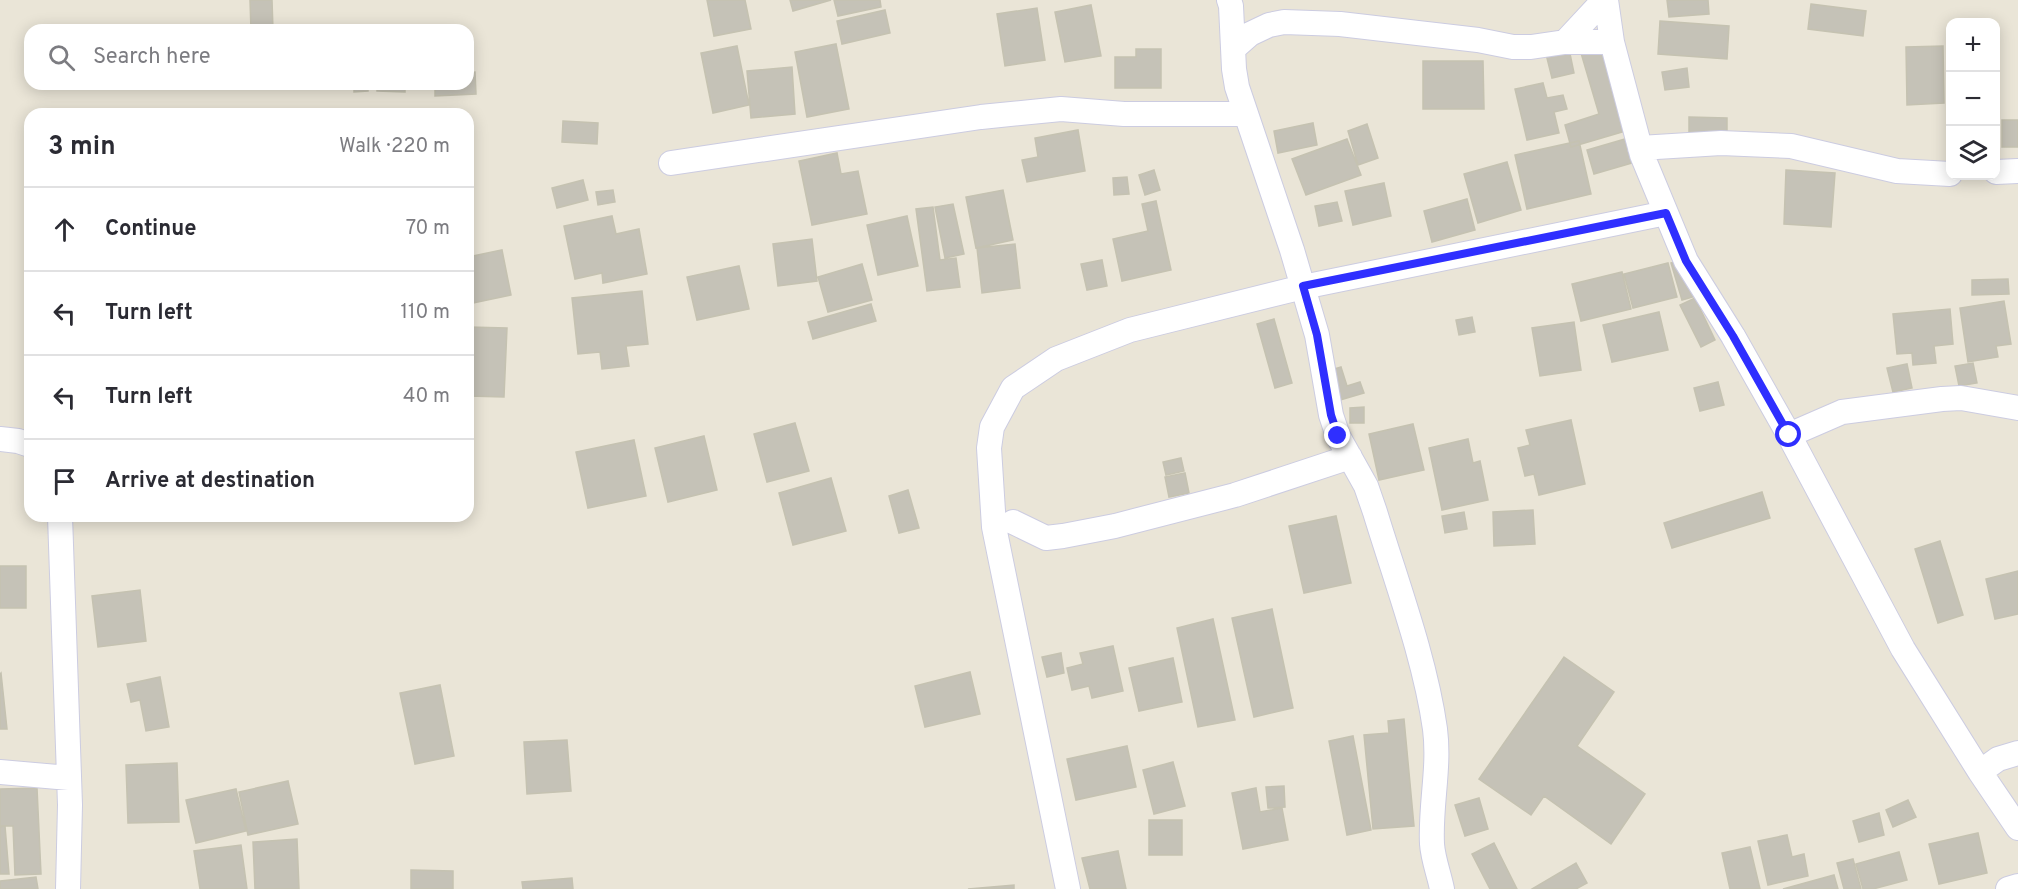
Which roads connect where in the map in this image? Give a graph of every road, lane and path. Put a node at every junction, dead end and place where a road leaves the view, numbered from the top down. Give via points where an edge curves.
1 (1605, 0) edge
2 (1230, 3) edge
3 (1269, 25) junction
4 (1565, 42) junction
5 (1612, 42) junction
6 (1233, 49) junction
7 (1246, 114) junction
8 (1640, 148) junction
9 (671, 164) dead end
10 (2018, 171) edge
11 (2000, 172) edge
12 (1946, 174) edge
13 (1666, 213) junction
14 (1303, 286) junction
15 (2018, 408) edge
16 (1789, 435) junction
17 (0, 439) edge
18 (24, 444) edge
19 (1350, 457) junction
20 (60, 522) edge
21 (1013, 522) dead end
22 (2018, 753) edge
23 (0, 772) edge
24 (1980, 772) junction
25 (69, 778) junction
26 (2018, 828) edge
27 (2018, 886) edge
28 (68, 889) edge
29 (1068, 889) edge
30 (1442, 889) edge
31 (2008, 889) edge

1 - 4 street
1 - 5 street
2 - 3 street
2 - 6 street
3 - 4 street via 1340,24 1513,46
3 - 6 street via 1250,34
4 - 5 street
5 - 8 street
6 - 7 street
7 - 9 street via 1124,114 1061,109 981,117
7 - 14 street
8 - 12 street via 1721,142 1791,146 1897,171
8 - 13 street
10 - 11 street
13 - 14 street
13 - 16 street via 1686,261
14 - 19 street via 1317,335 1331,415
14 - 29 street via 1130,330 1056,359 1013,388 992,427 989,457 994,527
15 - 16 street via 1970,399 1942,399 1842,412
16 - 24 street via 1903,649
17 - 18 street
19 - 21 street via 1235,495 1115,526 1046,538
19 - 30 street via 1375,512 1429,700 1437,765 1432,846
20 - 25 street
22 - 24 street via 1998,759
23 - 25 street
24 - 26 street
25 - 28 street
27 - 31 street

